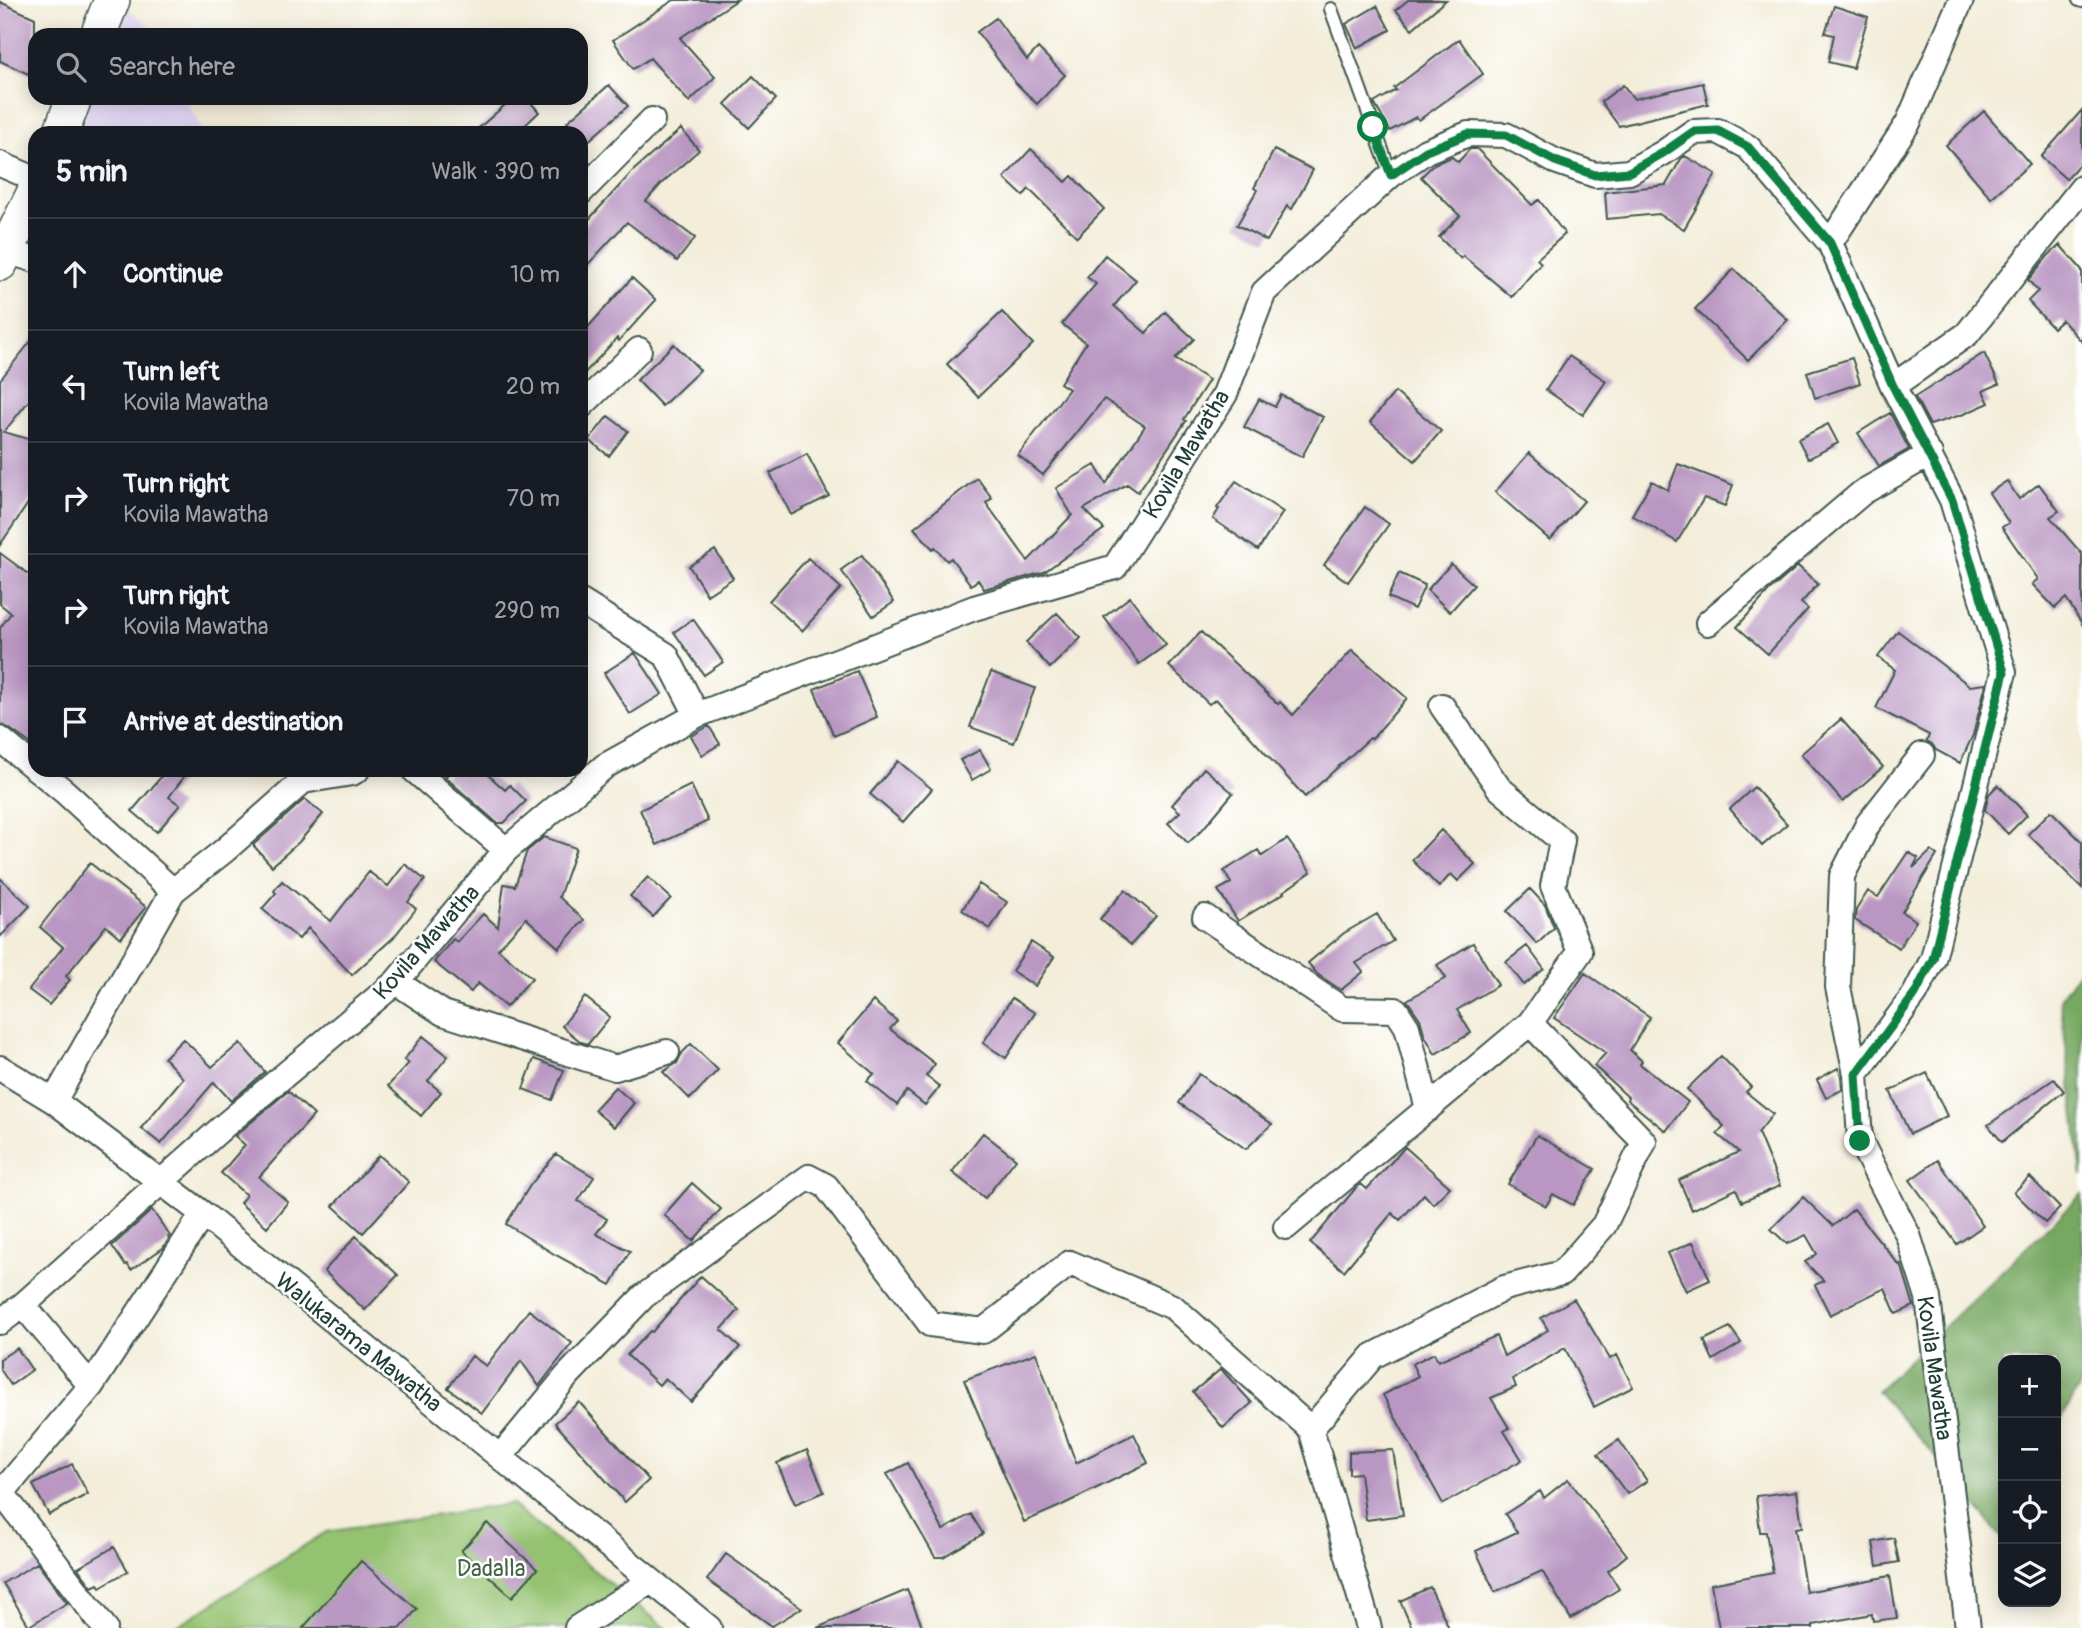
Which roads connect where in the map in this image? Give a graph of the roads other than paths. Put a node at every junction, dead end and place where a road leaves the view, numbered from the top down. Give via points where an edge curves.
1 (112, 0) edge
2 (1961, 0) edge
3 (1331, 9) dead end
4 (101, 28) edge
5 (71, 105) edge
6 (652, 120) dead end
7 (64, 126) edge
8 (0, 164) edge
9 (1391, 175) junction
10 (28, 176) edge
11 (588, 185) edge
12 (2082, 188) edge
13 (28, 214) edge
14 (1830, 243) junction
15 (14, 258) edge
16 (639, 350) dead end
17 (1893, 386) junction
18 (588, 399) edge
19 (1930, 454) junction
20 (588, 606) edge
21 (1708, 623) dead end
22 (1442, 706) dead end
23 (697, 715) junction
24 (0, 739) edge
25 (1922, 755) dead end
26 (28, 762) edge
27 (46, 777) edge
28 (328, 777) edge
29 (422, 777) edge
30 (506, 850) junction
31 (173, 891) junction
32 (1205, 917) dead end
33 (396, 982) junction
34 (1530, 1023) junction
35 (667, 1052) dead end
36 (0, 1068) edge
37 (1856, 1074) junction
38 (54, 1101) junction
39 (1427, 1109) junction
40 (162, 1181) junction
41 (203, 1214) junction
42 (1286, 1227) dead end
43 (23, 1305) junction
44 (0, 1322) edge
45 (91, 1386) junction
46 (1311, 1429) junction
47 (500, 1457) junction
48 (1, 1494) edge
49 (651, 1581) junction
50 (105, 1628) edge
51 (577, 1628) edge
52 (709, 1628) edge
53 (1369, 1628) edge
54 (1968, 1628) edge

1 - 4 main road
2 - 14 street via 1908,123
3 - 9 lane
5 - 7 main road
6 - 11 street
8 - 10 street
9 - 14 street, Kovila Mawatha via 1426,151 1468,134 1506,135 1555,161 1595,175 1629,172 1693,132 1718,131 1748,147
9 - 23 street, Kovila Mawatha via 1264,292 1225,394 1115,567 974,608
12 - 17 street via 1967,334
13 - 15 main road
14 - 17 street, Kovila Mawatha
16 - 18 street
17 - 19 street, Kovila Mawatha
19 - 21 street via 1863,492
19 - 37 street, Kovila Mawatha via 1952,500 2004,672 1933,959 1915,994
20 - 23 street via 666,655
22 - 34 street via 1499,788 1562,841 1553,886 1580,952
23 - 30 street, Kovila Mawatha via 605,766
24 - 26 street
25 - 37 street via 1868,824 1842,876 1838,987
27 - 31 street
28 - 31 street via 303,781
29 - 30 street
30 - 33 street, Kovila Mawatha
31 - 38 street
32 - 39 street via 1342,1009 1396,1010 1407,1027
33 - 35 street via 443,1013 615,1069
33 - 40 street, Kovila Mawatha
34 - 39 street
34 - 46 street via 1644,1142 1604,1225 1562,1273 1504,1288 1373,1356
36 - 38 street, Walukarama Mawatha
37 - 54 street, Kovila Mawatha via 1860,1141 1908,1235 1928,1298
38 - 40 street, Walukarama Mawatha
39 - 42 street
40 - 41 street, Walukarama Mawatha
40 - 43 street, Kovila Mawatha
41 - 45 street
41 - 47 street, Walukarama Mawatha
43 - 44 street, Kovila Mawatha
43 - 45 street
45 - 48 street
46 - 47 street via 1173,1307 1070,1263 983,1331 930,1324 826,1186 809,1177 644,1296
46 - 53 street
47 - 49 street, Walukarama Mawatha
48 - 50 street
49 - 51 street
49 - 52 street, Walukarama Mawatha

